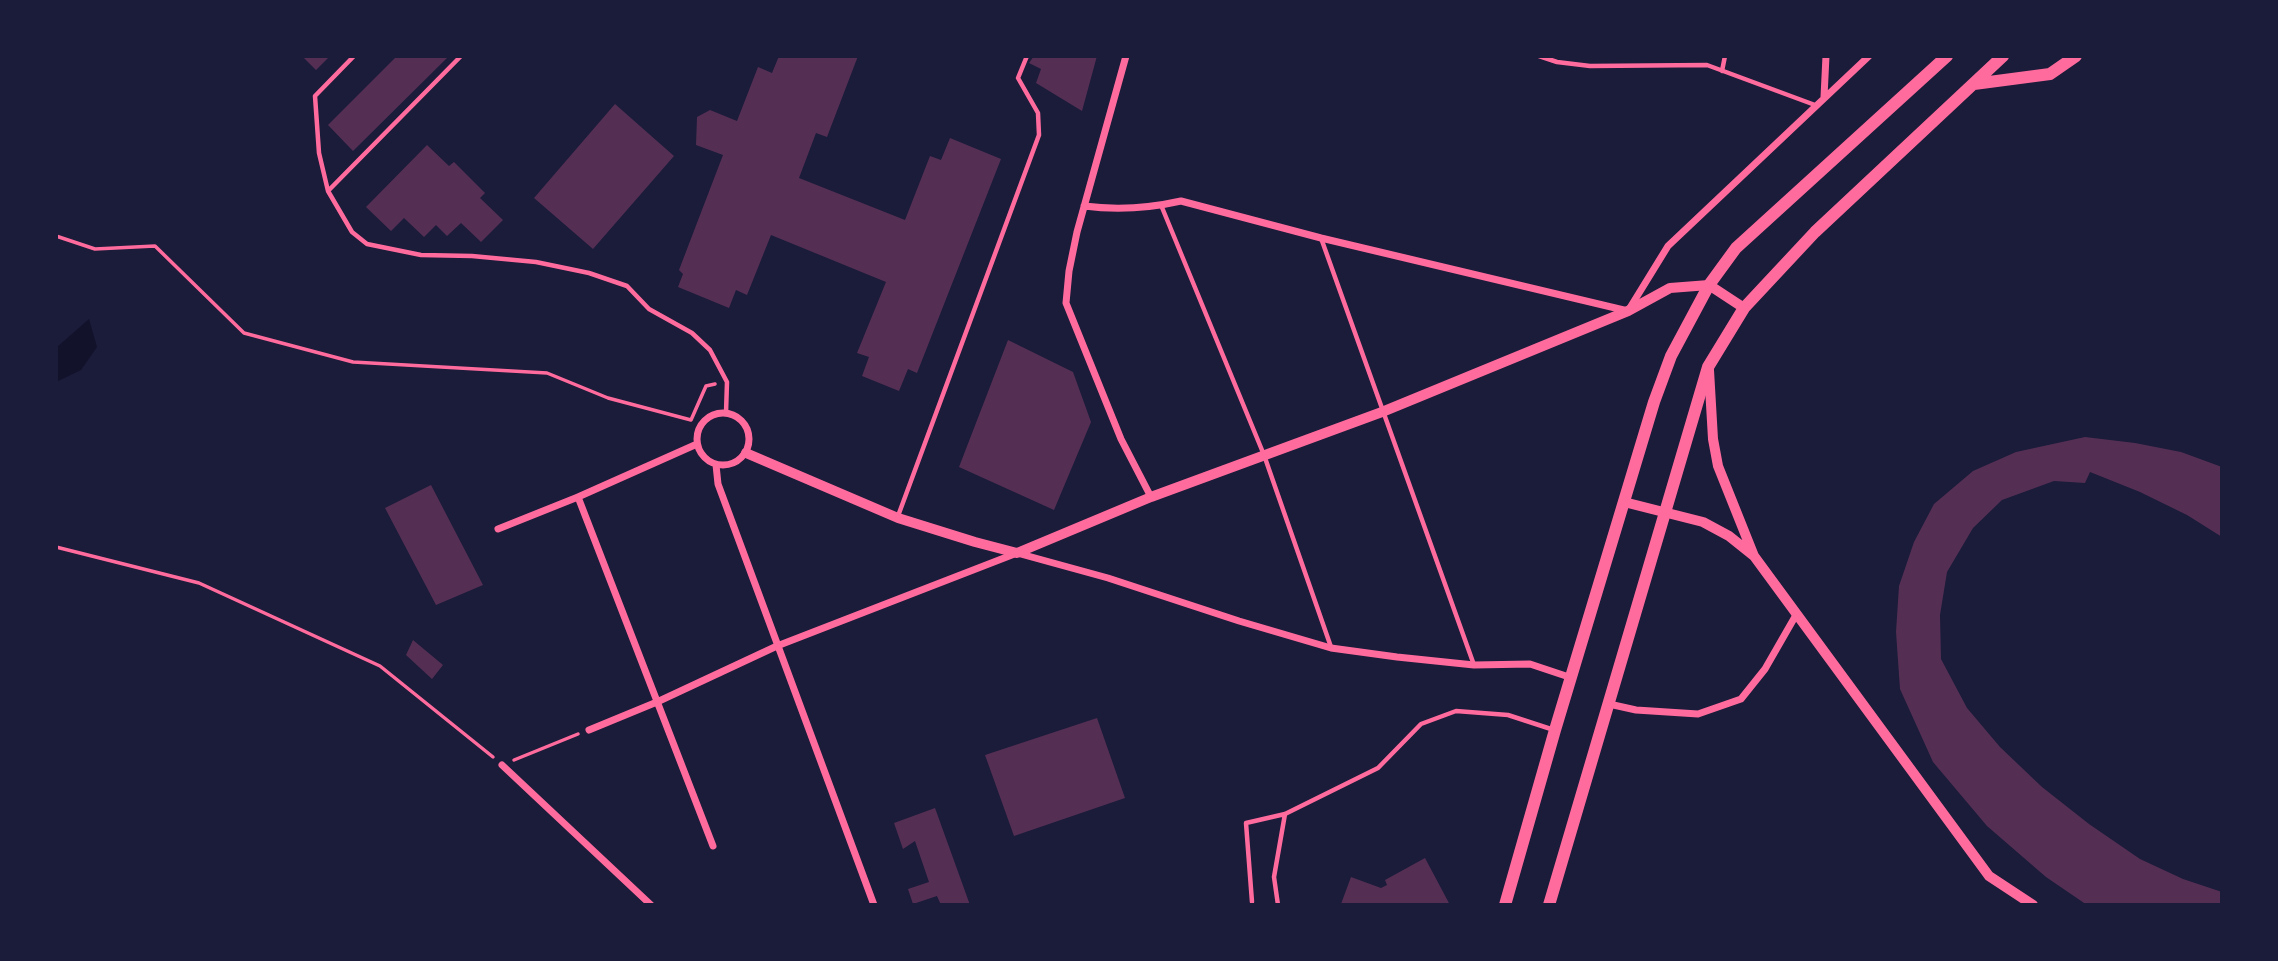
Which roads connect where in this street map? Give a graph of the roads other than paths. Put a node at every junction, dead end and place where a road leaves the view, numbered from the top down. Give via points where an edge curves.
1 (354, 56) edge
2 (461, 56) edge
3 (1027, 56) edge
4 (1126, 56) edge
5 (1539, 56) edge
6 (1725, 56) edge
7 (1826, 56) edge
8 (1869, 56) edge
9 (1947, 56) edge
10 (2003, 56) edge
11 (2076, 56) edge
12 (1557, 59) edge
13 (1722, 71) junction
14 (1974, 84) junction
15 (1825, 98) junction
16 (1816, 106) junction
17 (328, 191) junction
18 (1161, 205) junction
19 (1084, 206) junction
20 (1321, 238) junction
21 (1709, 285) junction
22 (1744, 308) junction
23 (1628, 311) junction
24 (1709, 367) junction
25 (1382, 412) junction
26 (726, 413) junction
27 (697, 444) junction
28 (746, 453) junction
29 (1264, 455) junction
30 (716, 465) junction
31 (1151, 496) junction
32 (578, 497) junction
33 (1624, 502) junction
34 (1665, 512) junction
35 (898, 518) junction
36 (498, 529) dead end
37 (1017, 553) junction
38 (1754, 556) junction
39 (1796, 615) junction
40 (777, 646) junction
41 (1331, 648) junction
42 (1474, 664) junction
43 (1572, 678) junction
44 (657, 702) junction
45 (1609, 704) junction
46 (589, 730) road end
47 (1555, 730) junction
48 (502, 765) road end
49 (1285, 814) junction
50 (713, 846) dead end
51 (1252, 902) dead end
52 (651, 905) edge
53 (874, 905) edge
54 (1278, 905) edge
55 (1505, 905) edge
56 (1549, 905) edge
57 (2033, 905) edge

1 - 17 lane via 315,96 319,153
2 - 17 lane
3 - 35 lane via 1018,78 1038,113 1039,135
4 - 19 street
5 - 12 lane
6 - 13 lane
7 - 15 street
8 - 15 street
9 - 21 main road via 1736,248
10 - 14 main road
11 - 14 main road via 2050,74
12 - 13 lane via 1590,66 1707,65
13 - 16 lane
14 - 22 main road via 1815,232
15 - 16 street
16 - 23 street via 1668,246
17 - 26 lane via 352,232 367,244 421,255 536,262 627,286 649,309 692,333 710,350 727,382
18 - 19 street
18 - 20 street via 1181,201
18 - 29 lane
19 - 31 street via 1066,303 1121,439
20 - 23 street
20 - 25 lane
21 - 22 street
21 - 23 street via 1670,288
21 - 33 main road via 1671,356
22 - 24 main road
23 - 25 street
24 - 34 main road
24 - 38 street via 1718,466
25 - 29 street
25 - 42 lane
26 - 27 street via 710,416 699,428
26 - 28 street via 747,428
27 - 30 street via 704,457
27 - 32 street
28 - 30 street via 728,466
28 - 35 street
29 - 31 street
29 - 41 lane
30 - 40 street via 718,484
31 - 37 street
32 - 36 street
32 - 44 street
33 - 34 street
33 - 43 main road
34 - 38 street via 1703,522
34 - 45 main road
35 - 37 street
37 - 40 street
37 - 41 street
38 - 39 street
39 - 45 street via 1765,669 1741,699 1698,714
39 - 57 street via 1989,876
40 - 44 street
40 - 53 street
41 - 42 street
42 - 43 street via 1530,664
43 - 47 main road
44 - 46 street
44 - 50 street
45 - 56 main road
47 - 49 lane via 1508,715 1456,711 1421,724 1378,768
47 - 55 main road
48 - 52 street
49 - 51 lane via 1246,823
49 - 54 lane via 1274,877

